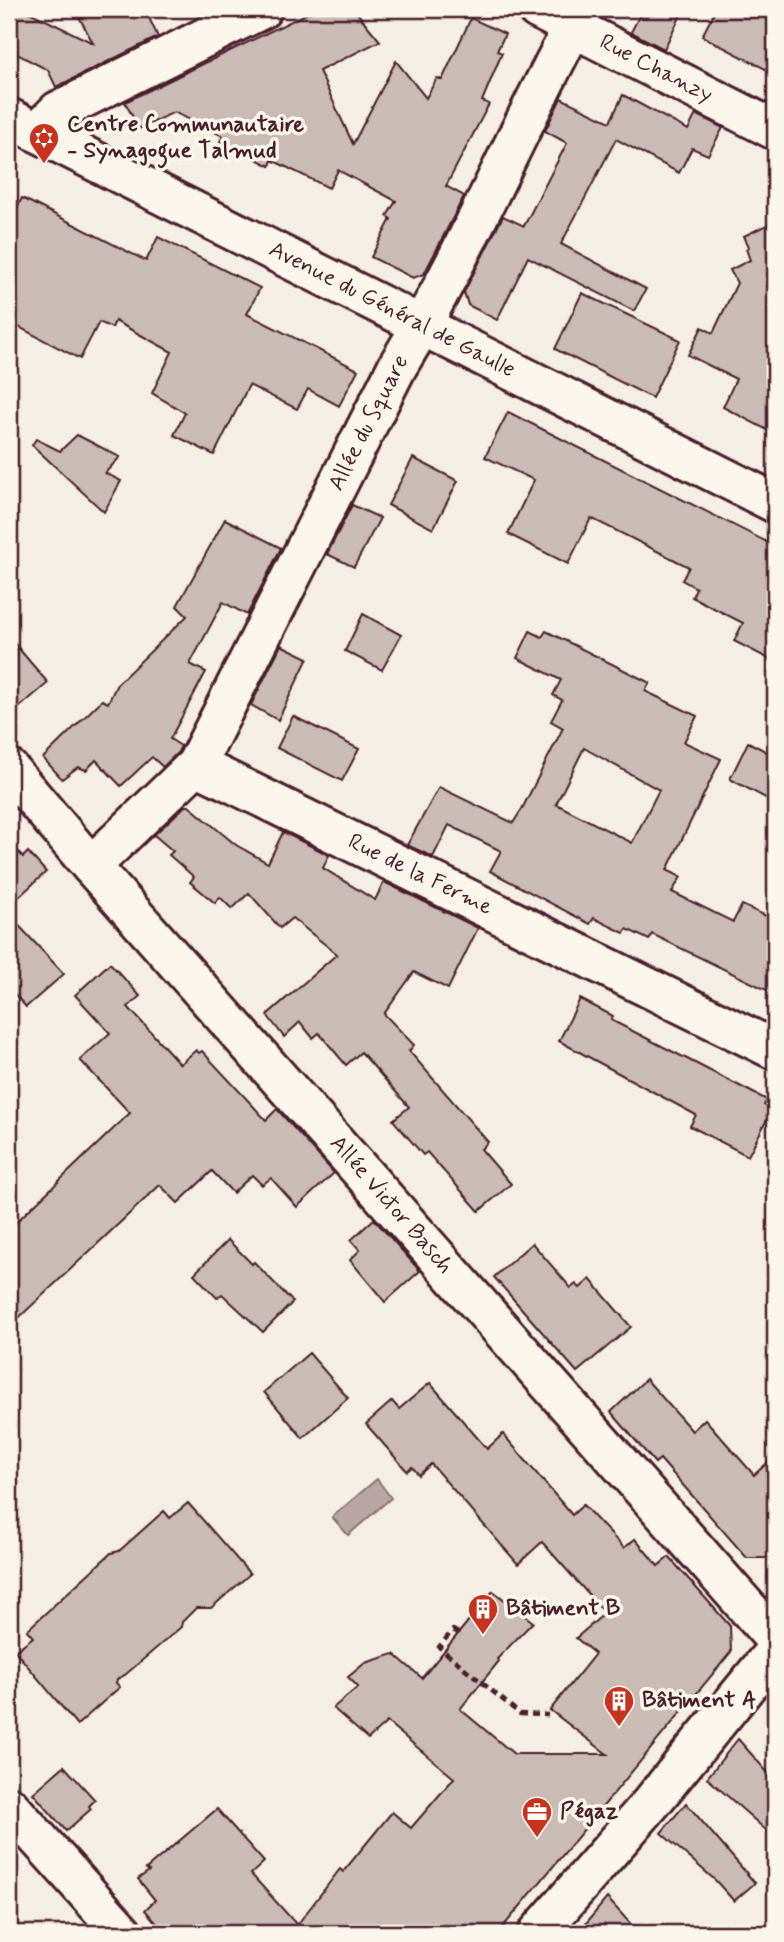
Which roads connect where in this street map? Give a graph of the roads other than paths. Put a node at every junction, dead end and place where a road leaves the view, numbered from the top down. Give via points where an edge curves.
1 (262, 9) edge
2 (537, 9) edge
3 (578, 18) edge
4 (23, 125) edge
5 (775, 130) edge
6 (423, 324) junction
7 (775, 503) edge
8 (196, 765) junction
9 (9, 769) edge
10 (91, 866) junction
11 (775, 1050) edge
12 (775, 1639) edge
13 (775, 1651) edge
14 (9, 1806) edge
15 (122, 1933) edge
16 (538, 1933) edge

1 - 4 street
2 - 3 street, Rue Chanzy
3 - 5 street, Rue Chanzy
3 - 6 street, Allée du Square
4 - 6 street, Avenue du Général de Gaulle
6 - 7 street, Avenue du Général de Gaulle
6 - 8 street, Allée du Square
8 - 10 street
8 - 11 street, Rue de la Ferme
9 - 10 street, Allée Victor Basch
10 - 12 street, Allée Victor Basch
13 - 16 street
14 - 15 street

